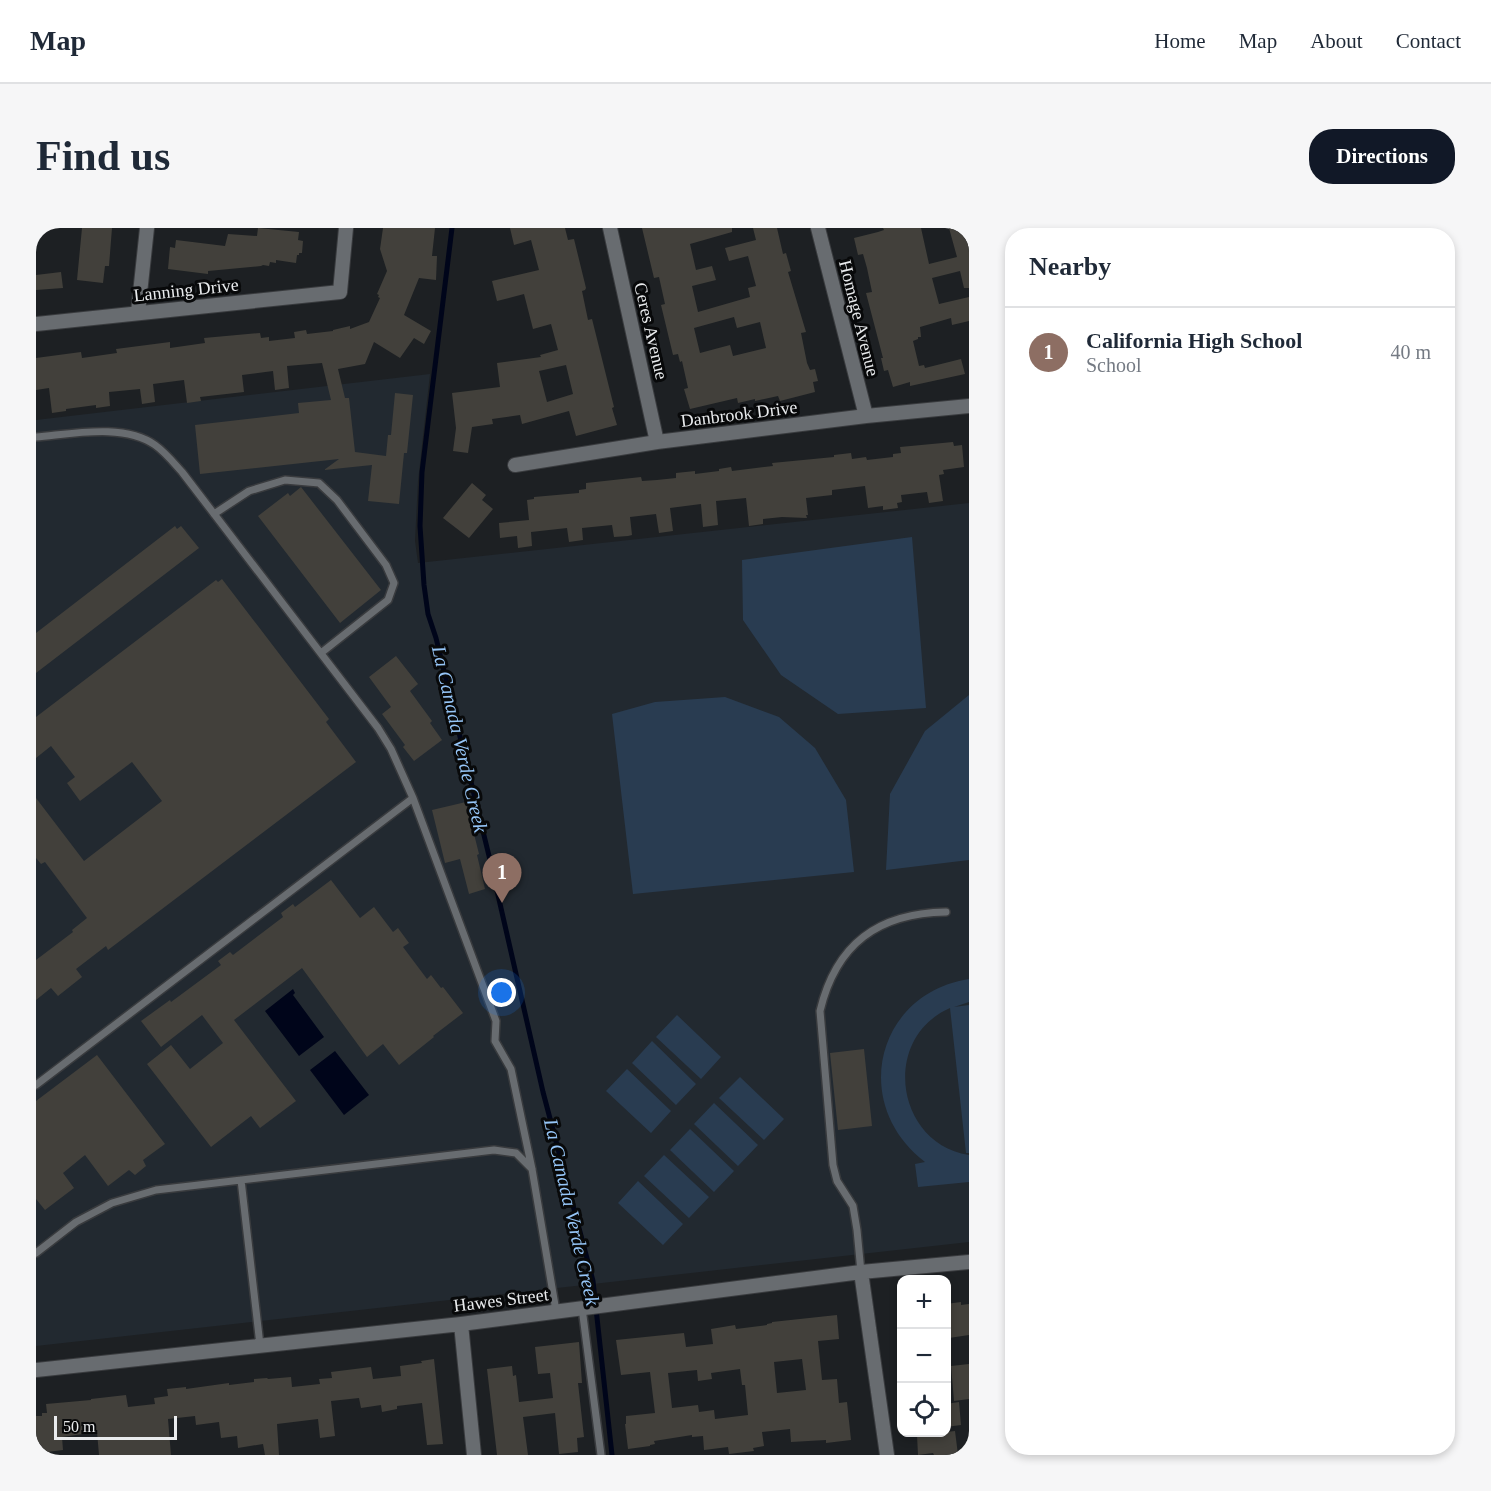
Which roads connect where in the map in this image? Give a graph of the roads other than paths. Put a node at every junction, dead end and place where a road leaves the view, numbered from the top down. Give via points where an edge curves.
1 (147, 228) edge
2 (346, 228) edge
3 (610, 228) edge
4 (818, 228) edge
5 (138, 312) junction
6 (36, 324) edge
7 (969, 406) edge
8 (866, 416) junction
9 (36, 437) edge
10 (657, 442) junction
11 (515, 465) dead end
12 (214, 514) junction
13 (321, 653) junction
14 (413, 798) junction
15 (946, 912) dead end
16 (36, 1085) edge
17 (532, 1169) junction
18 (241, 1180) junction
19 (36, 1253) edge
20 (969, 1262) edge
21 (861, 1272) junction
22 (584, 1308) junction
23 (556, 1311) junction
24 (461, 1323) junction
25 (260, 1346) junction
26 (36, 1370) edge
27 (474, 1455) edge
28 (601, 1455) edge
29 (887, 1455) edge

1 - 5 street
2 - 5 street, Lanning Drive via 340,292
3 - 10 street, Ceres Avenue
4 - 8 street, Homage Avenue
5 - 6 street, Lanning Drive
7 - 8 street, Danbrook Drive
8 - 10 street, Danbrook Drive
9 - 12 lane via 114,431 136,436 168,456
10 - 11 street, Danbrook Drive
12 - 13 lane
12 - 13 lane via 249,491 285,480 319,483 337,500 386,565 394,583 388,600
13 - 14 lane via 378,728
14 - 16 lane
14 - 17 lane via 496,1021 495,1041 512,1069
15 - 21 lane via 895,919 867,934 836,966 820,1011 833,1165 853,1206
17 - 18 lane via 516,1153 494,1150
17 - 23 lane
18 - 19 lane via 156,1190 112,1203 76,1222
18 - 25 lane
20 - 21 street, Hawes Street
21 - 22 street, Hawes Street
21 - 29 street
22 - 23 street, Hawes Street
22 - 28 lane
23 - 24 street, Hawes Street
24 - 25 street, Hawes Street
24 - 27 street
25 - 26 street, Hawes Street

